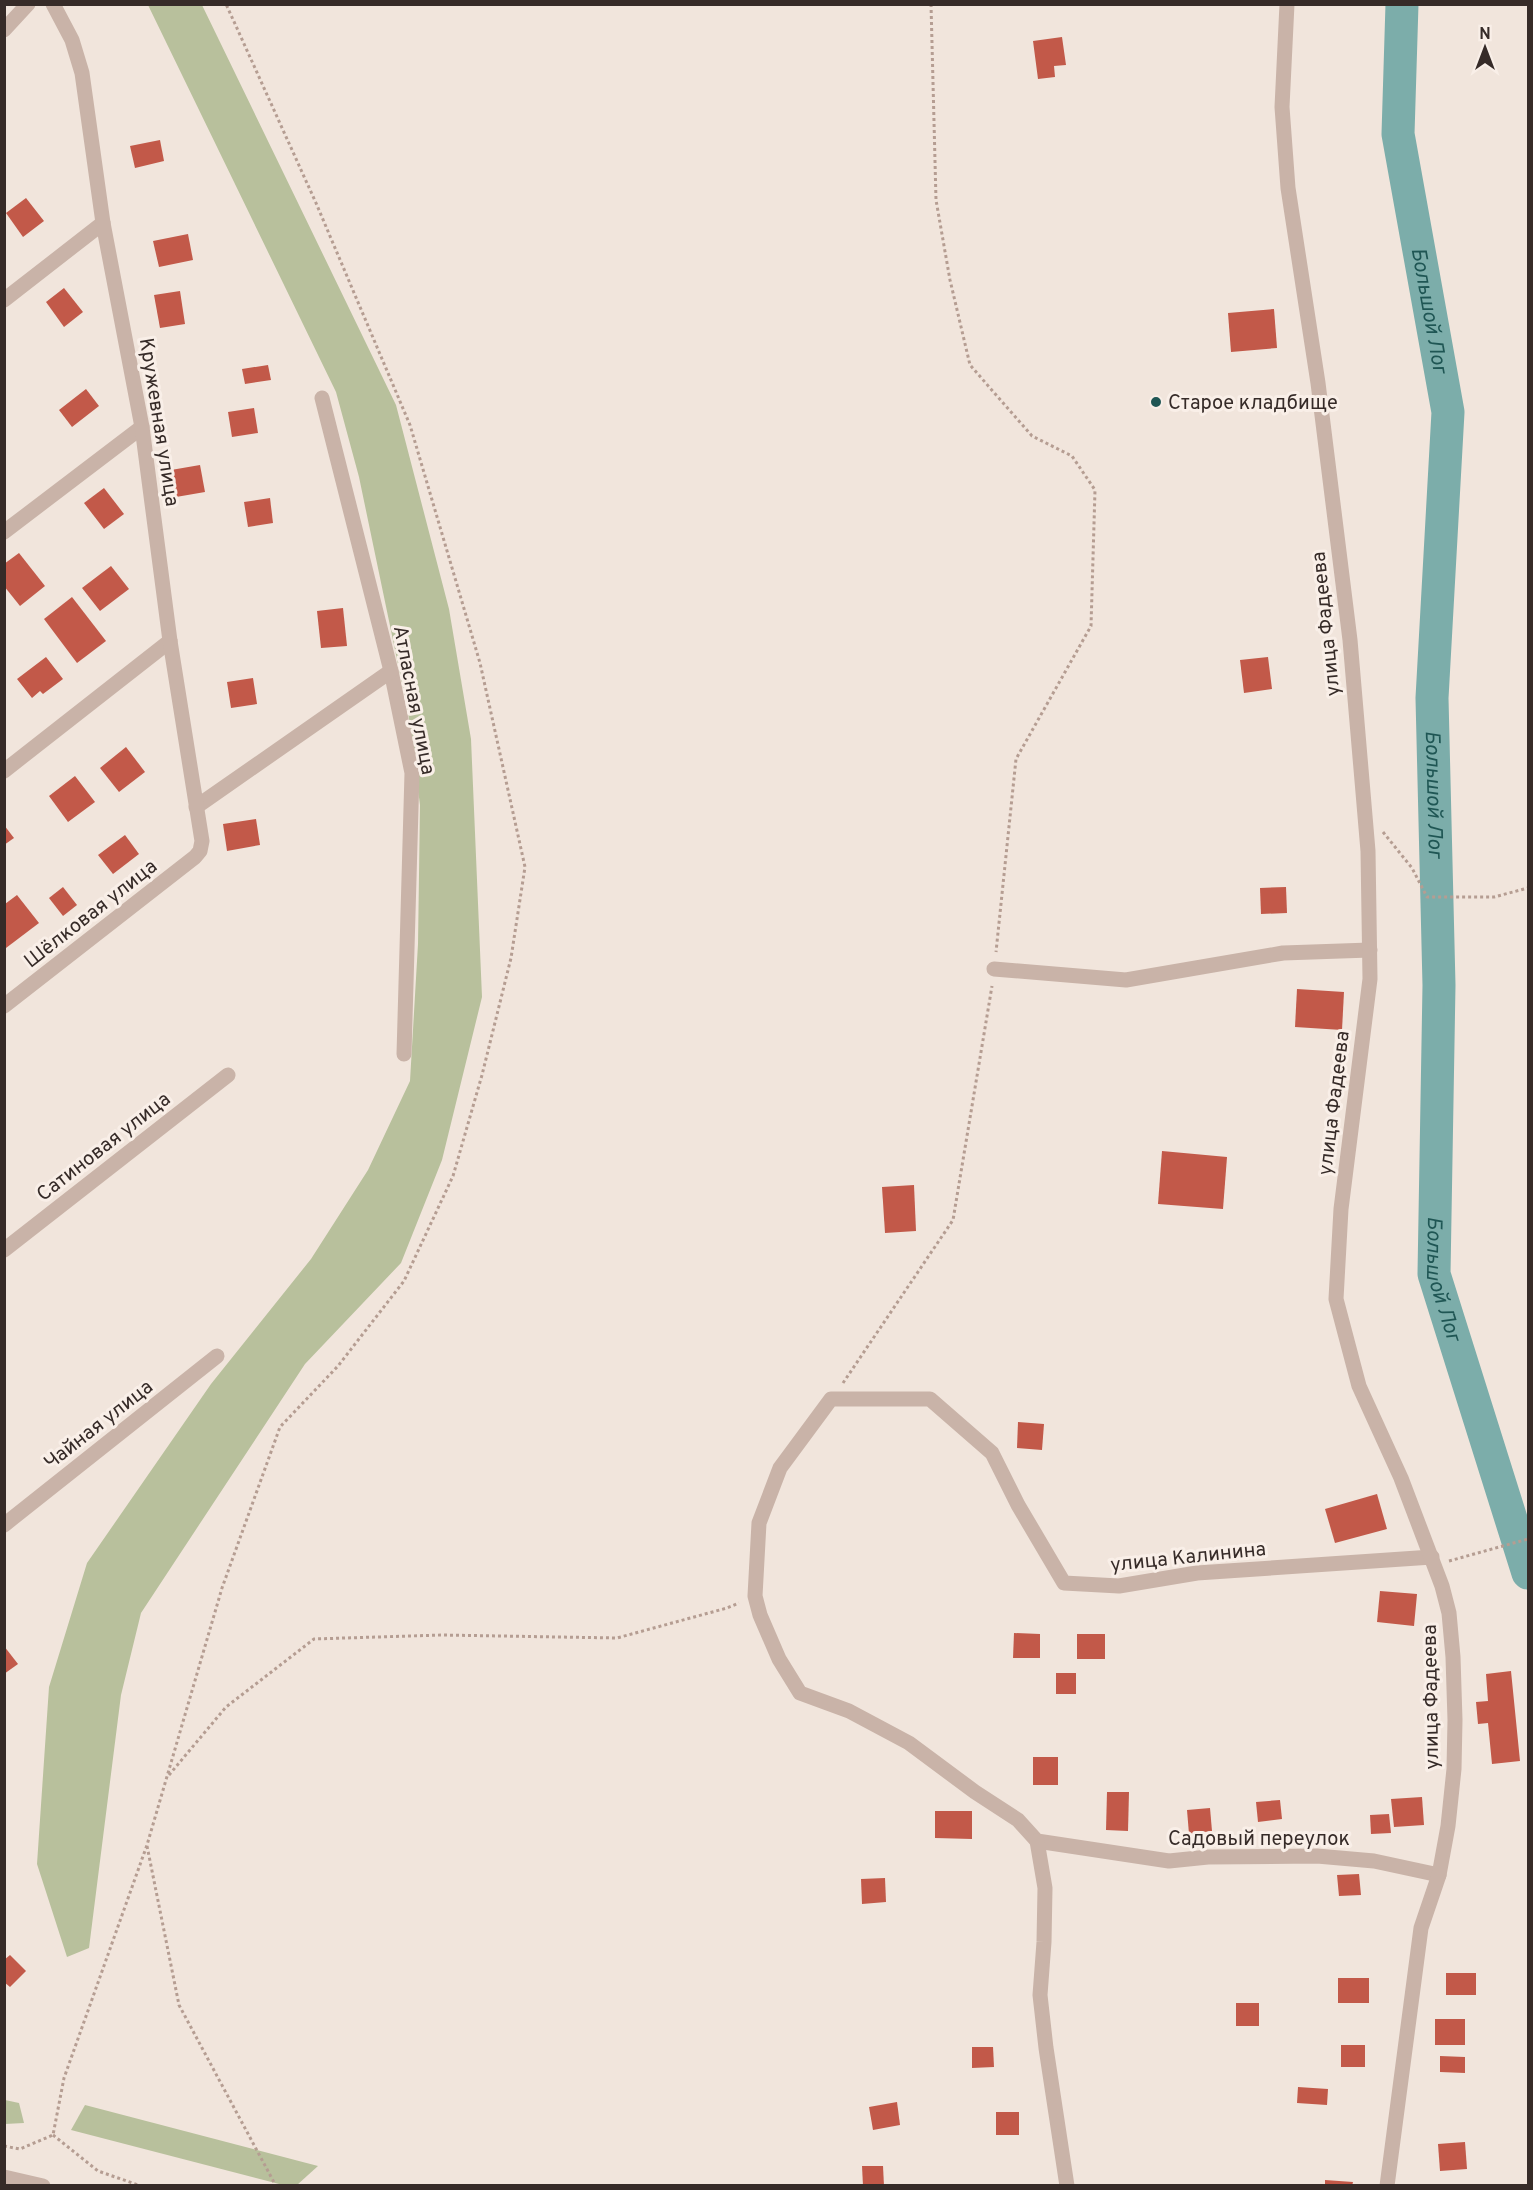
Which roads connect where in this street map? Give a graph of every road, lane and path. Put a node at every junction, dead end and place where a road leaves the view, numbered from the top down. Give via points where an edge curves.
1 (28, 4) edge
2 (53, 4) edge
3 (226, 4) edge
4 (931, 4) edge
5 (1287, 4) edge
6 (4, 30) edge
7 (103, 223) junction
8 (4, 300) edge
9 (322, 398) dead end
10 (142, 427) junction
11 (4, 532) edge
12 (170, 641) junction
13 (391, 671) junction
14 (4, 771) edge
15 (196, 807) junction
16 (1364, 808) junction
17 (200, 851) joint
18 (1528, 888) edge
19 (1370, 950) junction
20 (994, 969) junction
21 (4, 1006) edge
22 (404, 1053) dead end
23 (228, 1075) dead end
24 (4, 1250) edge
25 (217, 1356) dead end
26 (831, 1399) junction
27 (4, 1525) edge
28 (1528, 1539) edge
29 (1433, 1561) junction
30 (754, 1596) junction
31 (167, 1777) junction
32 (1037, 1841) junction
33 (147, 1845) junction
34 (1439, 1875) junction
35 (53, 2135) junction
36 (4, 2146) edge
37 (4, 2177) edge
38 (43, 2186) edge
39 (141, 2186) edge
40 (276, 2186) edge
41 (1067, 2186) edge
42 (1387, 2186) edge

1 - 6 street
2 - 7 street, Кружевная улица via 72,40 82,73
3 - 31 path via 410,425 480,663 525,867 511,958 453,1176 404,1281 338,1366 280,1427 222,1588
4 - 20 path via 936,200 970,365 1032,436 1072,456 1095,490 1091,626 1016,759
5 - 16 street, улица Фадеева via 1282,106 1288,188 1350,640
7 - 8 street
7 - 10 street, Кружевная улица
9 - 13 street, Атласная улица
10 - 11 street
10 - 12 street, Кружевная улица
12 - 14 street
12 - 15 street, Кружевная улица
13 - 15 street
13 - 22 street, Атласная улица via 412,773
15 - 17 street, Кружевная улица
16 - 18 path via 1412,868 1427,897 1494,897
16 - 19 street, улица Фадеева
17 - 21 street, Шёлковая улица
19 - 20 street via 1283,953 1126,980
19 - 29 street, улица Фадеева via 1370,979 1341,1209 1336,1299 1359,1386
20 - 26 path via 953,1220
23 - 24 street, Сатиновая улица
25 - 27 street, Чайная улица
26 - 29 street, улица Калинина via 930,1399 992,1453 1064,1583 1119,1586 1197,1573
26 - 30 street via 780,1468 759,1523
28 - 29 path via 1491,1551
29 - 34 street, улица Фадеева via 1449,1613 1455,1720 1452,1781
30 - 31 path via 727,1608 617,1638 442,1635 314,1639 226,1707
30 - 32 street via 779,1659 800,1693 849,1711 909,1743 1018,1820
31 - 33 path
32 - 34 street, Садовый переулок via 1169,1861 1317,1856 1374,1861
32 - 41 street via 1045,1888 1040,1995
33 - 35 path via 64,2078
33 - 40 path via 179,2005
34 - 42 street, улица Фадеева via 1421,1928
35 - 36 path via 20,2149
35 - 39 path via 98,2171
37 - 38 street

